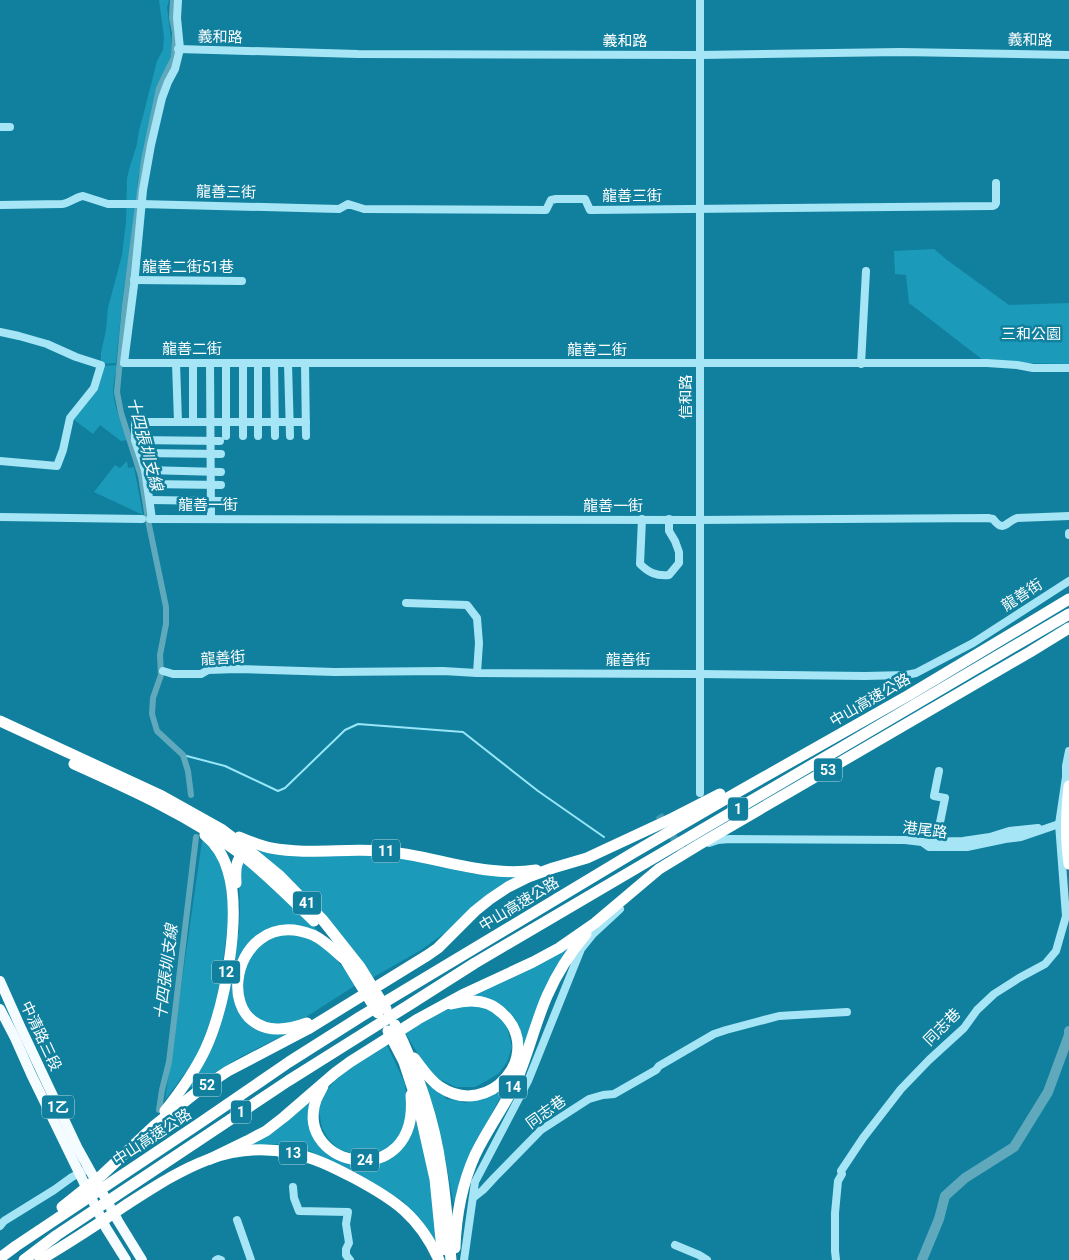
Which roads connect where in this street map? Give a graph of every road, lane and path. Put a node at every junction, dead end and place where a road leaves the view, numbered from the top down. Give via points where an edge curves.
1 (178, 0) edge
2 (700, 0) edge
3 (179, 49) junction
4 (700, 55) junction
5 (1069, 55) edge
6 (0, 126) edge
7 (10, 127) dead end
8 (996, 183) dead end
9 (141, 204) junction
10 (0, 205) edge
11 (700, 209) junction
12 (866, 271) dead end
13 (134, 280) junction
14 (242, 281) dead end
15 (0, 332) edge
16 (124, 363) joint
17 (176, 363) junction
18 (193, 363) junction
19 (210, 363) junction
20 (226, 363) junction
21 (243, 363) junction
22 (258, 363) junction
23 (274, 363) junction
24 (288, 363) junction
25 (305, 363) junction
26 (699, 363) junction
27 (861, 364) junction
28 (1069, 368) edge
29 (178, 422) junction
30 (193, 422) junction
31 (211, 422) junction
32 (226, 422) junction
33 (243, 422) junction
34 (258, 422) junction
35 (274, 422) junction
36 (289, 422) junction
37 (306, 422) junction
38 (243, 436) dead end
39 (258, 436) dead end
40 (275, 436) dead end
41 (290, 436) dead end
42 (306, 436) dead end
43 (135, 440) junction
44 (211, 440) junction
45 (140, 453) junction
46 (211, 454) junction
47 (220, 454) dead end
48 (0, 461) edge
49 (145, 470) junction
50 (211, 471) junction
51 (221, 472) dead end
52 (147, 484) junction
53 (211, 485) junction
54 (221, 485) dead end
55 (150, 500) junction
56 (211, 501) junction
57 (221, 501) dead end
58 (1069, 516) edge
59 (0, 517) edge
60 (211, 518) junction
61 (142, 519) dead end
62 (642, 519) junction
63 (669, 520) junction
64 (699, 520) junction
65 (1069, 581) edge
66 (1069, 599) edge
67 (406, 603) dead end
68 (1069, 614) edge
69 (1069, 628) edge
70 (163, 671) dead end
71 (477, 673) junction
72 (699, 674) junction
73 (0, 721) edge
74 (0, 730) edge
75 (845, 731) junction
76 (1069, 752) edge
77 (939, 771) dead end
78 (1068, 780) edge
79 (700, 793) dead end
80 (1065, 805) edge
81 (185, 818) junction
82 (1059, 824) junction
83 (221, 829) junction
84 (922, 842) junction
85 (936, 842) junction
86 (244, 851) junction
87 (686, 857) joint
88 (1069, 864) edge
89 (553, 868) junction
90 (1068, 916) edge
91 (595, 923) junction
92 (229, 957) junction
93 (346, 961) junction
94 (0, 981) edge
95 (438, 1008) junction
96 (0, 1009) edge
97 (847, 1012) dead end
98 (328, 1016) junction
99 (405, 1046) junction
100 (404, 1062) junction
101 (335, 1073) junction
102 (155, 1125) junction
103 (210, 1159) junction
104 (84, 1171) junction
105 (105, 1180) junction
106 (294, 1187) dead end
107 (473, 1198) junction
108 (238, 1220) dead end
109 (0, 1226) edge
110 (675, 1245) dead end
111 (0, 1258) edge
112 (24, 1260) edge
113 (40, 1260) edge
114 (126, 1260) edge
115 (142, 1260) edge
116 (216, 1260) edge
117 (221, 1260) edge
118 (251, 1260) edge
119 (350, 1260) edge
120 (439, 1260) edge
121 (444, 1260) edge
122 (453, 1260) edge
123 (464, 1260) edge
124 (707, 1260) edge
125 (836, 1260) edge

1 - 3 street, 義和路
2 - 4 street, 信和路
3 - 4 street, 義和路 via 368,54
3 - 9 street, 義和路 via 175,70 162,98
4 - 5 street, 義和路 via 901,52
4 - 11 street, 信和路
6 - 7 street
8 - 11 street, 龍善三街 via 996,203 993,206
9 - 10 street via 108,204 83,196 66,204
9 - 11 street, 龍善三街 via 339,209 348,204 364,209 546,210 551,200 585,199 590,210
9 - 13 street, 龍善二街51巷
11 - 26 street, 信和路
12 - 27 street
13 - 14 street, 龍善二街51巷
13 - 16 street, 龍善二街51巷
15 - 48 street via 47,344 101,365 94,388 70,418 57,466
16 - 17 street, 龍善二街
17 - 18 street, 龍善二街
17 - 29 street
18 - 19 street, 龍善二街
18 - 30 street
19 - 20 street, 龍善二街
19 - 31 street
20 - 21 street, 龍善二街
20 - 32 street
21 - 22 street, 龍善二街
21 - 33 street
22 - 23 street, 龍善二街
22 - 34 street
23 - 24 street, 龍善二街
23 - 35 street
24 - 25 street, 龍善二街
24 - 36 street
25 - 26 street, 龍善二街
25 - 37 street
26 - 27 street, 龍善二街
26 - 64 street, 信和路
27 - 28 street, 龍善二街 via 987,363
29 - 30 street
29 - 43 street via 135,422
30 - 31 street
31 - 32 street
31 - 44 street
32 - 33 street
32 - 44 street via 223,438
33 - 34 street
33 - 38 street
34 - 35 street
34 - 39 street
35 - 36 street
35 - 40 street
36 - 37 street
36 - 41 street
37 - 42 street
43 - 44 street
43 - 45 street
44 - 46 street
45 - 46 street
45 - 49 street
46 - 47 street
46 - 50 street
49 - 50 street
49 - 52 street
50 - 51 street
50 - 53 street
52 - 53 street
52 - 55 street
53 - 54 street
53 - 56 street
55 - 56 street
55 - 60 street, 龍善一街 via 151,519
56 - 57 street
56 - 60 street
58 - 64 street, 龍善一街 via 1017,518 1002,526 988,518
59 - 61 street
60 - 62 street, 龍善一街
62 - 63 street, 龍善一街
62 - 63 street via 640,564 657,576 669,575 679,563
63 - 64 street, 龍善一街
64 - 72 street, 信和路
65 - 72 street, 龍善街 via 973,643 916,673 865,676
66 - 75 highway, 中山高速公路 / 1
67 - 71 street via 467,605 477,618 480,643
68 - 112 highway, 中山高速公路 / 1 via 475,963 288,1080
69 - 91 highway, 53 via 659,869
70 - 71 street, 龍善街 via 173,674 238,669
71 - 72 street, 龍善街
72 - 79 street, 信和路
73 - 83 highway via 141,785
74 - 81 highway
75 - 89 highway via 673,818 587,858
75 - 105 highway, 中山高速公路 / 1 via 641,848 401,992 289,1062 200,1123
76 - 78 street
77 - 85 street via 934,796 945,798
78 - 80 street
78 - 88 highway via 1066,824
80 - 82 street
81 - 86 highway
81 - 92 highway, 12 via 213,843 228,871 233,917
82 - 84 street, 港尾路 via 1021,837 967,847 929,847
82 - 85 street via 963,841
82 - 90 street, 同志巷
83 - 86 highway
83 - 89 highway, 11 via 251,842 284,850 382,851 505,872
84 - 85 street
84 - 87 street, 港尾路 via 724,840 710,842
86 - 92 highway via 236,865 237,915
86 - 93 highway via 319,926
86 - 99 highway, 41 via 280,876 327,926 360,967
87 - 107 street, 同志巷 via 624,904 581,949 528,1081 475,1182
89 - 98 highway via 508,887 476,910 438,948
90 - 125 street, 同志巷 via 1056,951 1045,964 994,994 977,1010 964,1028 901,1090 863,1138 838,1180
91 - 95 highway via 559,948
91 - 122 highway, 14 via 557,975 515,1083 475,1156 463,1189
92 - 102 highway, 12 via 220,1006 204,1050 193,1072
93 - 98 highway via 313,936 281,930 255,943 240,971 239,1002 252,1021 273,1029 296,1027
93 - 100 highway
94 - 104 main road, 中清路三段 / 1乙 via 77,1147
95 - 99 highway via 474,1001 490,1004 508,1018 514,1027 518,1051 503,1082 479,1095 457,1095 428,1076
95 - 101 highway
96 - 104 main road, 中清路三段 / 1乙
97 - 107 street, 同志巷 via 779,1016 714,1034 614,1094 589,1099 541,1130
98 - 102 highway, 52 via 228,1071
99 - 122 highway via 428,1107 441,1166
100 - 101 highway, 24 via 411,1097 410,1126 406,1136 393,1150 373,1160 346,1158 330,1150 318,1134 314,1114 316,1099
100 - 121 highway via 420,1108 435,1179
101 - 103 highway via 266,1131
102 - 105 highway, 52
103 - 113 highway, 13 via 169,1178
103 - 120 highway, 13 via 244,1151 269,1150 329,1165 406,1211 428,1239
104 - 109 street
104 - 114 main road, 中清路三段 / 1乙 via 106,1228
104 - 115 main road, 中清路三段 / 1乙
105 - 111 highway via 75,1197
106 - 119 street via 299,1211 348,1212 346,1255
107 - 123 street, 同志巷
108 - 118 street
110 - 124 street
116 - 117 street

